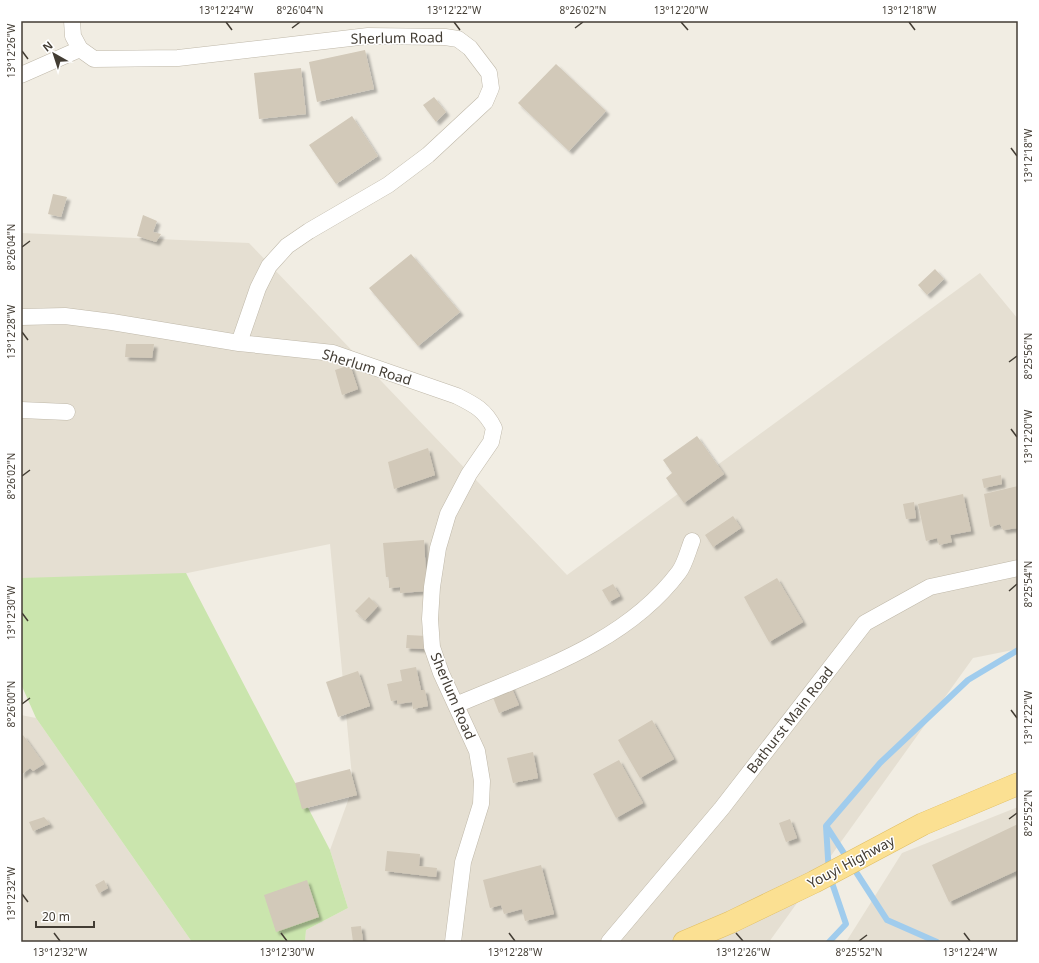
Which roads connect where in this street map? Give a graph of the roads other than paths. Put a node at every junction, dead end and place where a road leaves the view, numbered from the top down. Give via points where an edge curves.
1 (72, 21) edge
2 (80, 49) junction
3 (21, 74) edge
4 (21, 317) edge
5 (239, 343) junction
6 (21, 410) edge
7 (67, 412) dead end
8 (692, 541) dead end
9 (1018, 568) edge
10 (456, 705) junction
11 (1018, 784) edge
12 (453, 942) edge
13 (610, 942) edge
14 (684, 942) edge

1 - 2 street via 73,36
2 - 3 street
2 - 5 street, Sherlum Road via 94,59 178,58 368,36 445,37 458,39 470,48 489,73 491,88 485,102 428,155 388,185 287,246 269,266 258,288
4 - 5 street via 65,316
5 - 10 street, Sherlum Road via 333,353 457,396 475,405 488,416 494,428 491,442 469,474 448,514 438,548 432,587 432,647
6 - 7 street
8 - 10 street via 679,571 640,614 591,646
9 - 13 street, Bathurst Main Road via 930,587 865,623 722,808
10 - 12 street, Sherlum Road via 477,751 482,781 481,804 463,862
11 - 14 main road, Youyi Highway via 923,824 814,882

